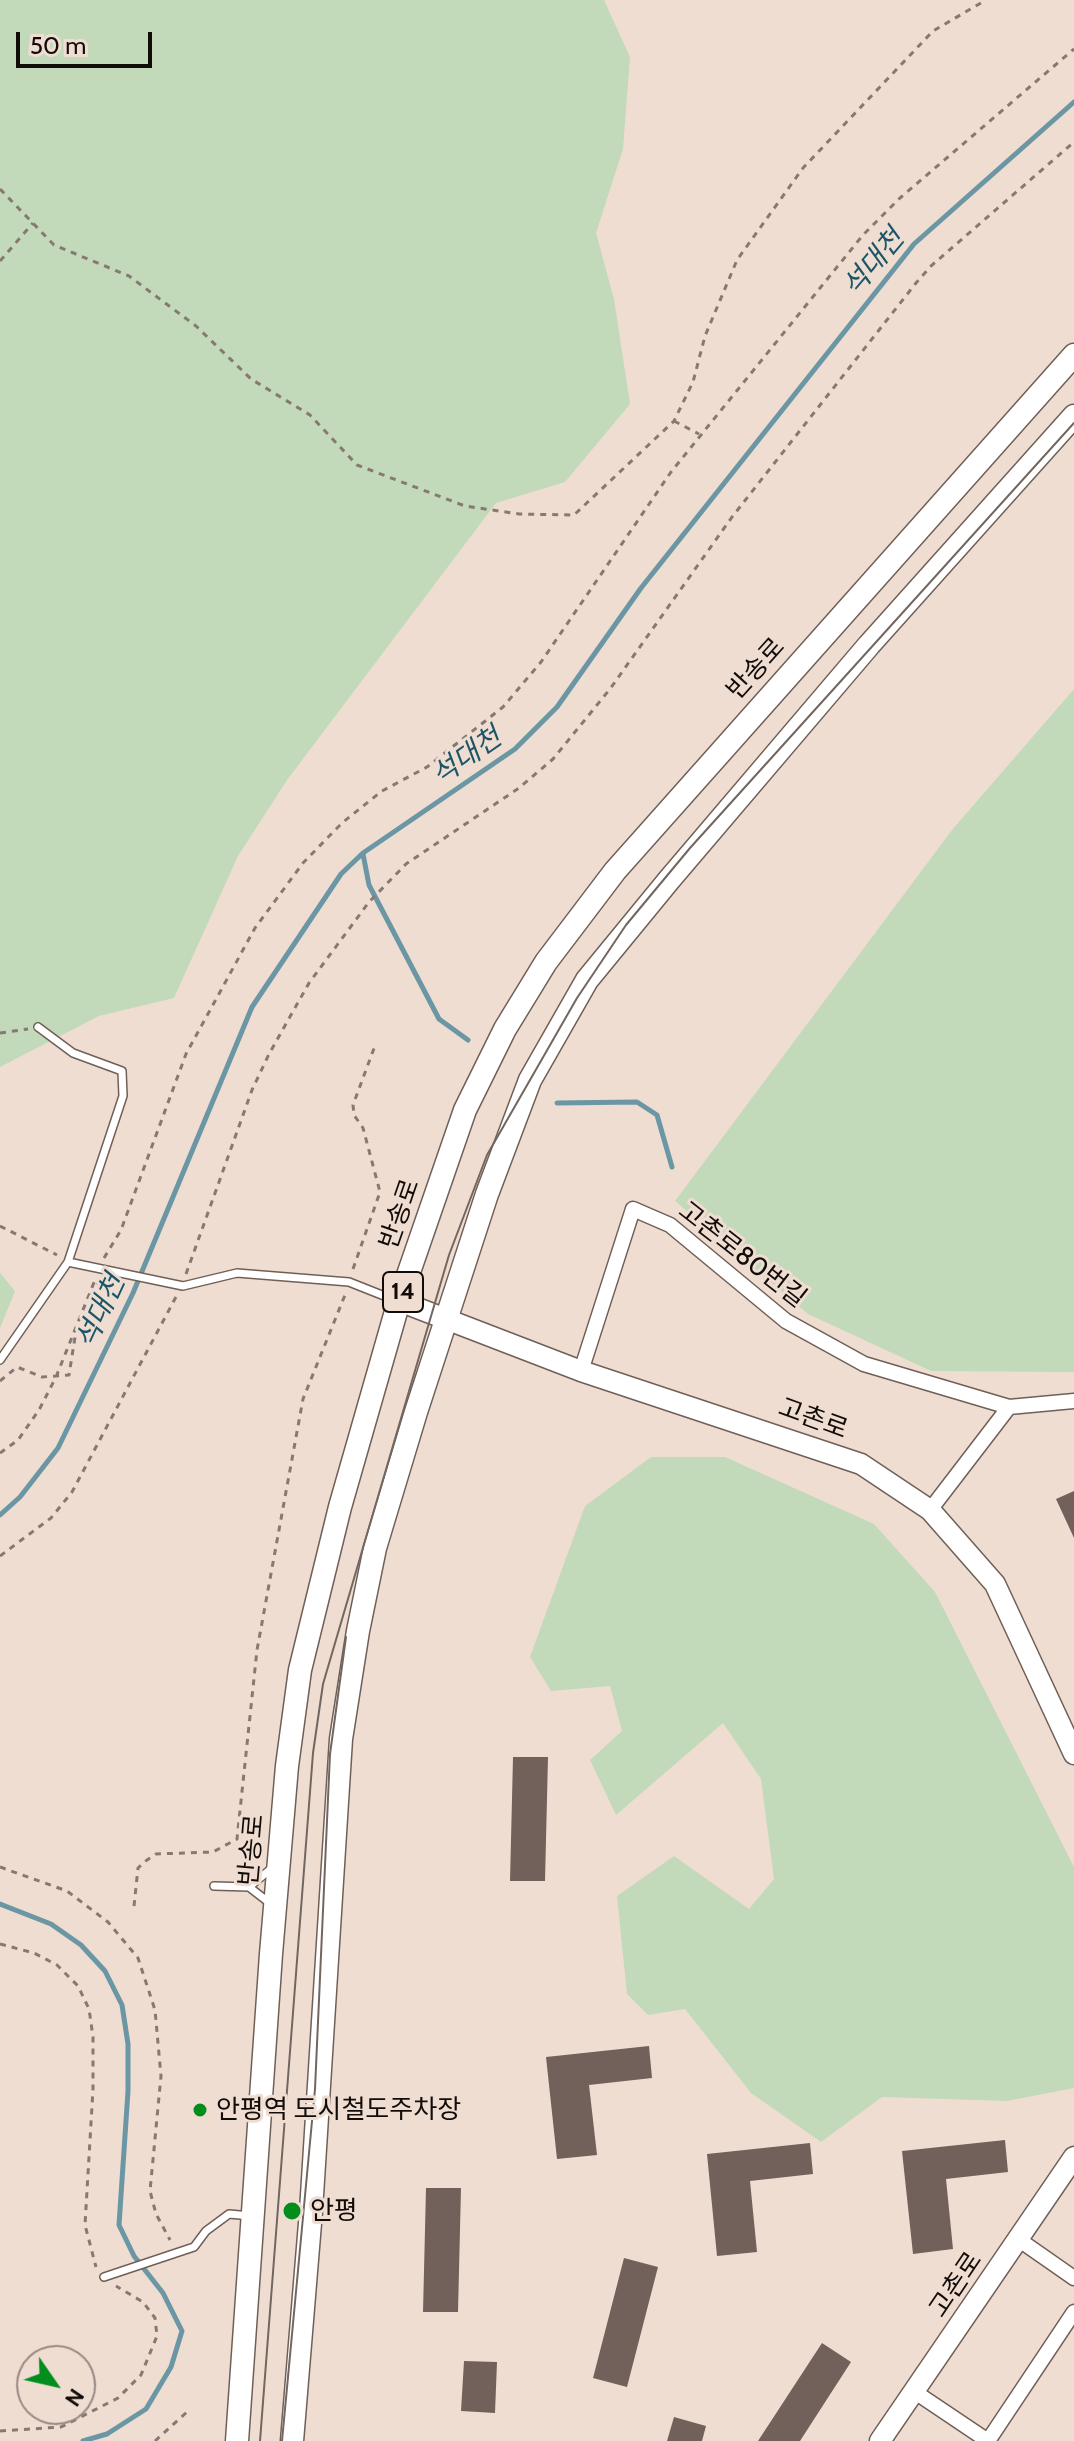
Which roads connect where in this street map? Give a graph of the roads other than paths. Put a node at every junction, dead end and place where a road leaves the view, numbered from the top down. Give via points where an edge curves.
1 (1074, 355) edge
2 (1074, 416) edge
3 (38, 1027) road end
4 (68, 1262) junction
5 (399, 1301) junction
6 (448, 1322) junction
7 (0, 1360) edge
8 (581, 1371) junction
9 (1074, 1401) edge
10 (1009, 1407) junction
11 (930, 1510) junction
12 (1074, 1754) edge
13 (279, 1861) junction
14 (214, 1886) dead end
15 (249, 1887) junction
16 (275, 1907) junction
17 (1074, 2157) edge
18 (252, 2216) junction
19 (1018, 2239) junction
20 (104, 2277) road end
21 (1074, 2278) edge
22 (1074, 2312) edge
23 (915, 2392) junction
24 (237, 2441) edge
25 (292, 2441) edge
26 (880, 2441) edge
27 (988, 2441) edge

1 - 5 main road, 반송로 / 14 via 615,871 554,951 505,1029 465,1110
2 - 6 main road, 14 via 869,645 587,980 530,1080 487,1194
3 - 4 lane via 73,1053 122,1071 123,1096
4 - 5 lane via 183,1286 237,1273 349,1282
4 - 7 lane
5 - 6 street, 고촌로
5 - 13 main road, 반송로 / 14 via 300,1670
6 - 8 street, 고촌로
6 - 25 main road, 14 via 375,1548 341,1739
8 - 10 street, 고촌로80번길 via 633,1209 670,1225 786,1321 864,1364
8 - 11 street, 고촌로 via 861,1464
9 - 10 street, 고촌로80번길
10 - 11 street
11 - 12 street, 고촌로 via 995,1584
13 - 15 lane
13 - 16 main road, 반송로 / 14
14 - 15 lane
15 - 16 lane
16 - 18 main road, 반송로 / 14
17 - 19 street, 고촌로
18 - 20 lane via 229,2214 194,2247
18 - 24 main road, 반송로 / 14
19 - 21 street
19 - 23 street, 고촌로
22 - 27 street
23 - 26 street, 고촌로
23 - 27 street

